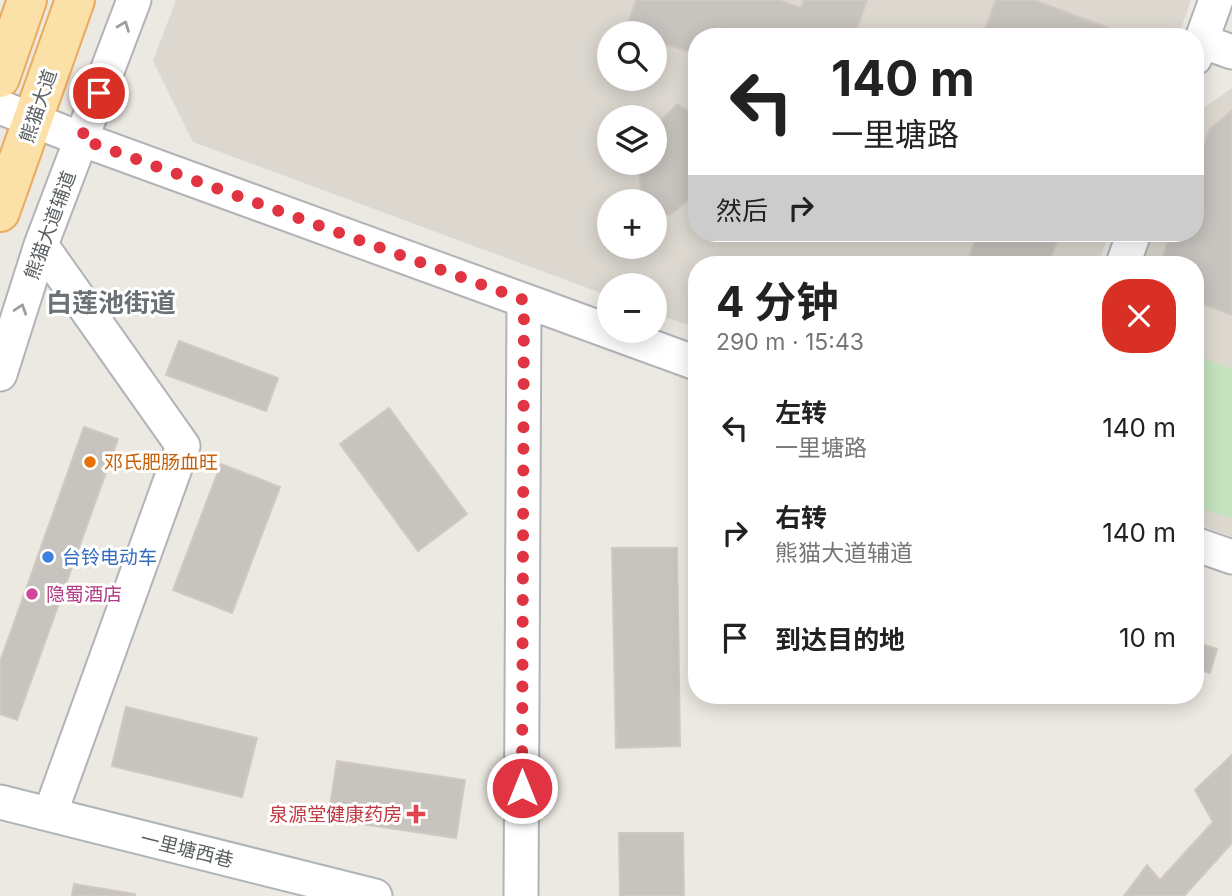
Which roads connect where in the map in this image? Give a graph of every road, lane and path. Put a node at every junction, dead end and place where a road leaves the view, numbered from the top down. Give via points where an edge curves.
1 (27, 0) edge
2 (75, 0) edge
3 (134, 0) edge
4 (1216, 0) edge
5 (1204, 33) edge
6 (1204, 50) edge
7 (1232, 52) edge
8 (0, 78) edge
9 (16, 113) edge
10 (81, 139) junction
11 (0, 212) edge
12 (41, 244) junction
13 (524, 300) junction
14 (688, 360) edge
15 (0, 374) edge
16 (1204, 547) edge
17 (1232, 557) edge
18 (0, 802) edge
19 (50, 814) junction
20 (375, 896) edge
21 (521, 896) edge

1 - 8 main road
2 - 9 main road, 熊猫大道
10 -> 3 street, 熊猫大道辅道
4 - 5 street
6 - 7 street
9 - 10 street
9 - 11 main road, 熊猫大道
10 - 12 street, 熊猫大道辅道
10 - 13 street
15 -> 12 street, 熊猫大道辅道
12 - 19 street via 183,446
13 - 14 street
13 - 21 street
16 - 17 street
18 - 19 street, 一里塘西巷
19 - 20 street, 一里塘西巷

